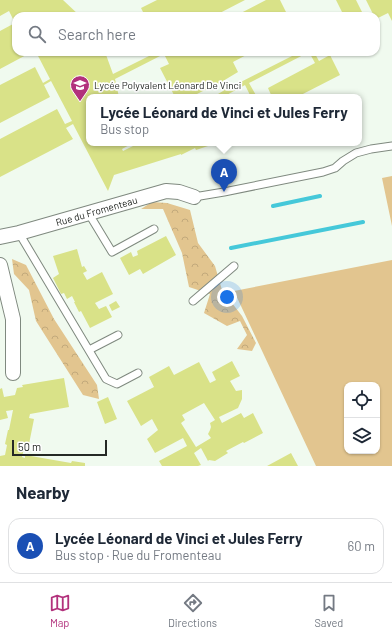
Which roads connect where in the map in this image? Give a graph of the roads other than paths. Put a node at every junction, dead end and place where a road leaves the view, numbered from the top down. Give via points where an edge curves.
1 (392, 146) edge
2 (194, 196) joint
3 (89, 214) junction
4 (154, 229) dead end
5 (19, 233) junction
6 (0, 237) edge
7 (0, 265) edge
8 (234, 266) dead end
9 (193, 301) dead end
10 (118, 335) dead end
11 (89, 350) junction
12 (13, 373) dead end
13 (138, 373) dead end

1 - 2 lane via 356,153 335,168 323,172
2 - 3 street, Rue du Fromenteau via 166,191
3 - 4 lane via 112,252
3 - 5 street, Rue du Fromenteau
5 - 6 street, Rue du Fromenteau
5 - 11 lane
7 - 12 street via 13,319
8 - 9 lane
10 - 11 lane
11 - 13 lane via 106,378 117,384

